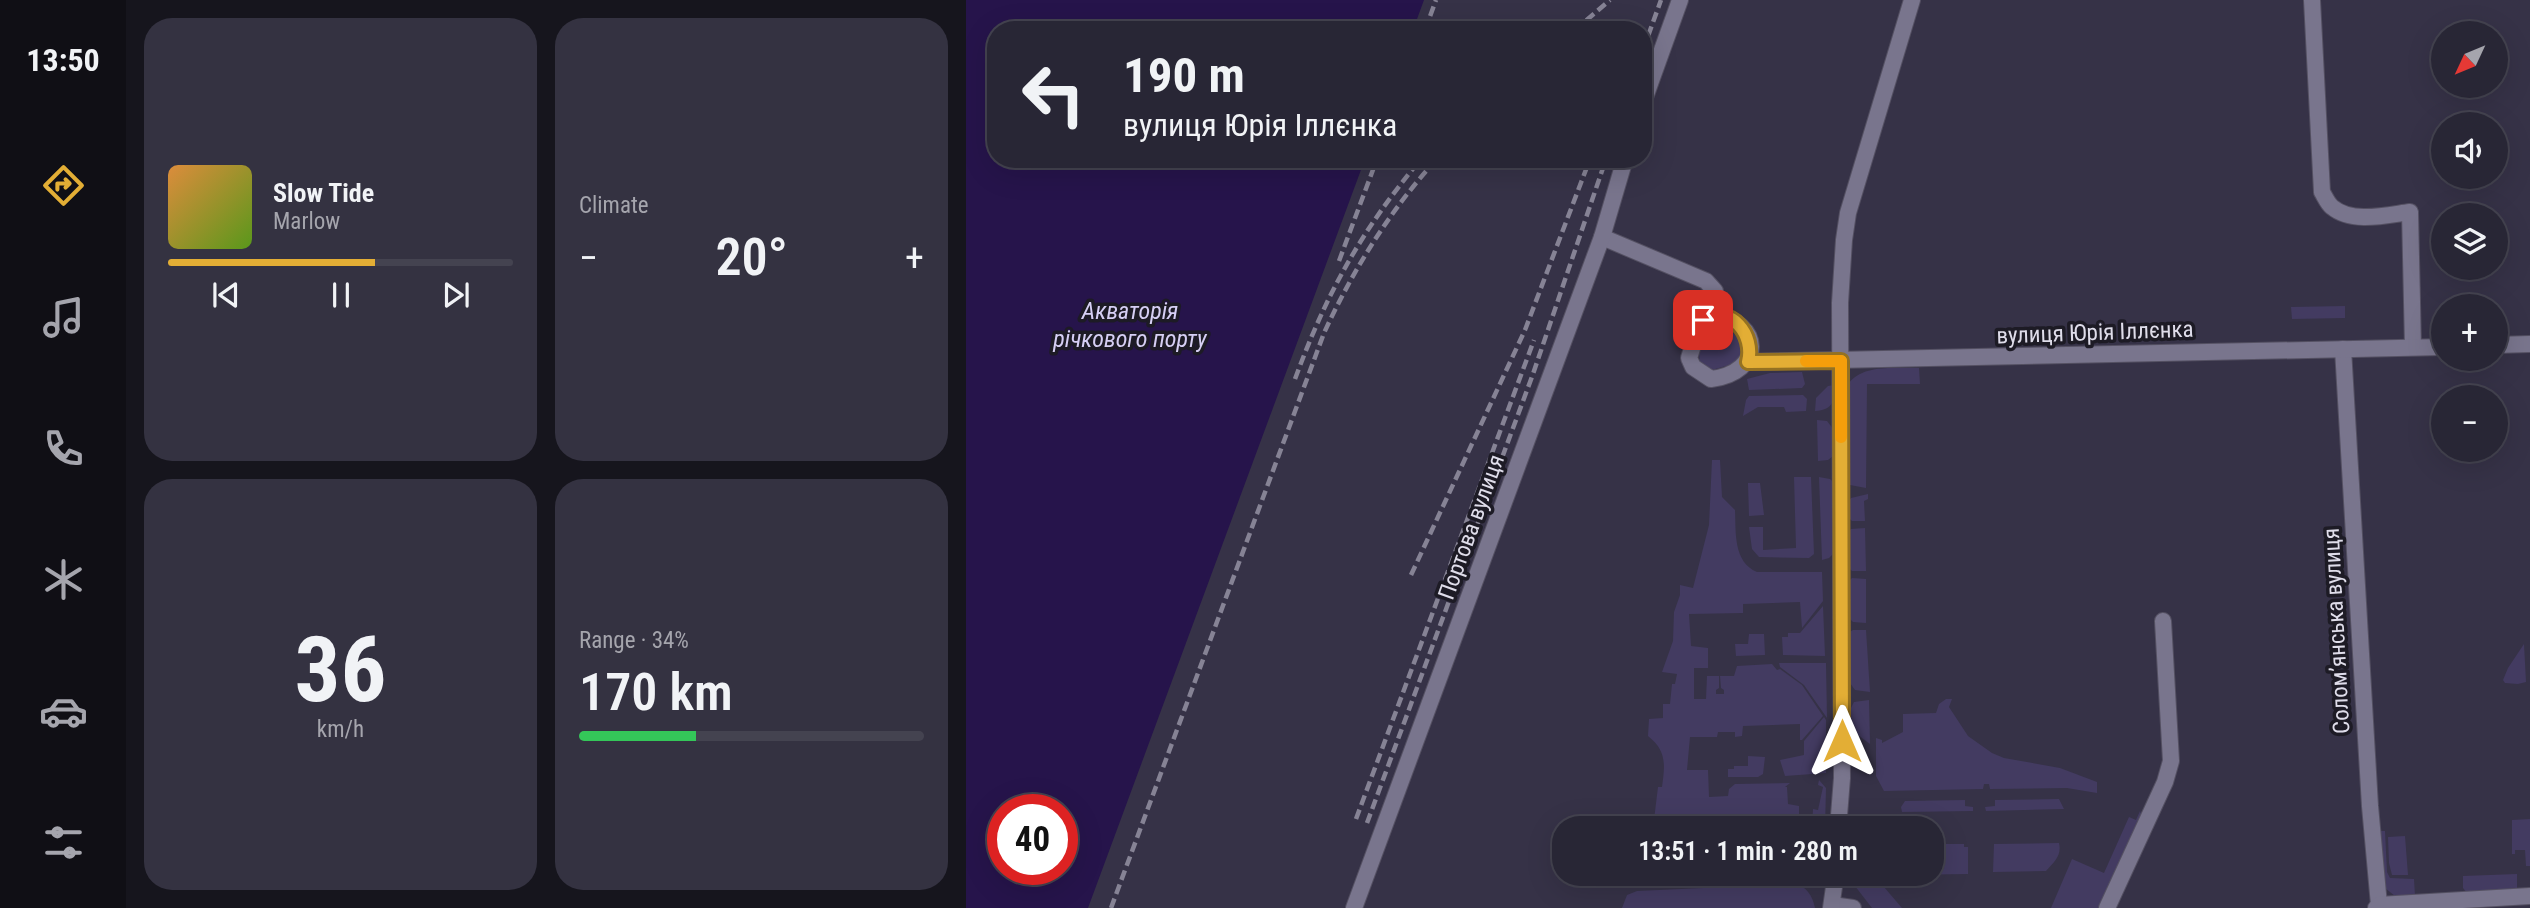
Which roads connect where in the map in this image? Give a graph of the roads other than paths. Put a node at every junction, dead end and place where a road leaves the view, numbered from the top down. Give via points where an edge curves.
1 (1680, 0) edge
2 (1913, 0) edge
3 (2312, 0) edge
4 (1652, 78) edge
5 (1622, 168) edge
6 (1602, 237) junction
7 (1712, 315) junction
8 (2530, 344) edge
9 (2508, 345) edge
10 (2431, 347) edge
11 (2413, 348) junction
12 (2343, 349) junction
13 (1841, 361) junction
14 (1748, 362) junction
15 (2163, 621) dead end
16 (1839, 816) edge
17 (1834, 886) edge
18 (2530, 896) edge
19 (1831, 907) edge
20 (2377, 907) edge
21 (1354, 908) edge
22 (1853, 908) edge
23 (2106, 908) edge

1 - 4 street
2 - 13 street via 1848,213 1840,303
3 - 11 street via 2322,192 2331,206 2348,215 2410,212
5 - 6 street, Портова вулиця
6 - 7 street via 1706,281 1715,291
6 - 21 street, Портова вулиця
7 - 14 street via 1732,319 1746,332 1751,352
7 - 14 street, вулиця Юрія Іллєнка via 1700,323 1689,358 1693,367 1711,379 1732,374
8 - 9 street
10 - 11 street, вулиця Юрія Іллєнка
11 - 12 street, вулиця Юрія Іллєнка
12 - 13 street, вулиця Юрія Іллєнка
12 - 20 street, Соломʼянська вулиця
13 - 14 street, вулиця Юрія Іллєнка
13 - 16 street
15 - 23 street via 2171,761
17 - 19 street
18 - 20 street
19 - 22 street

